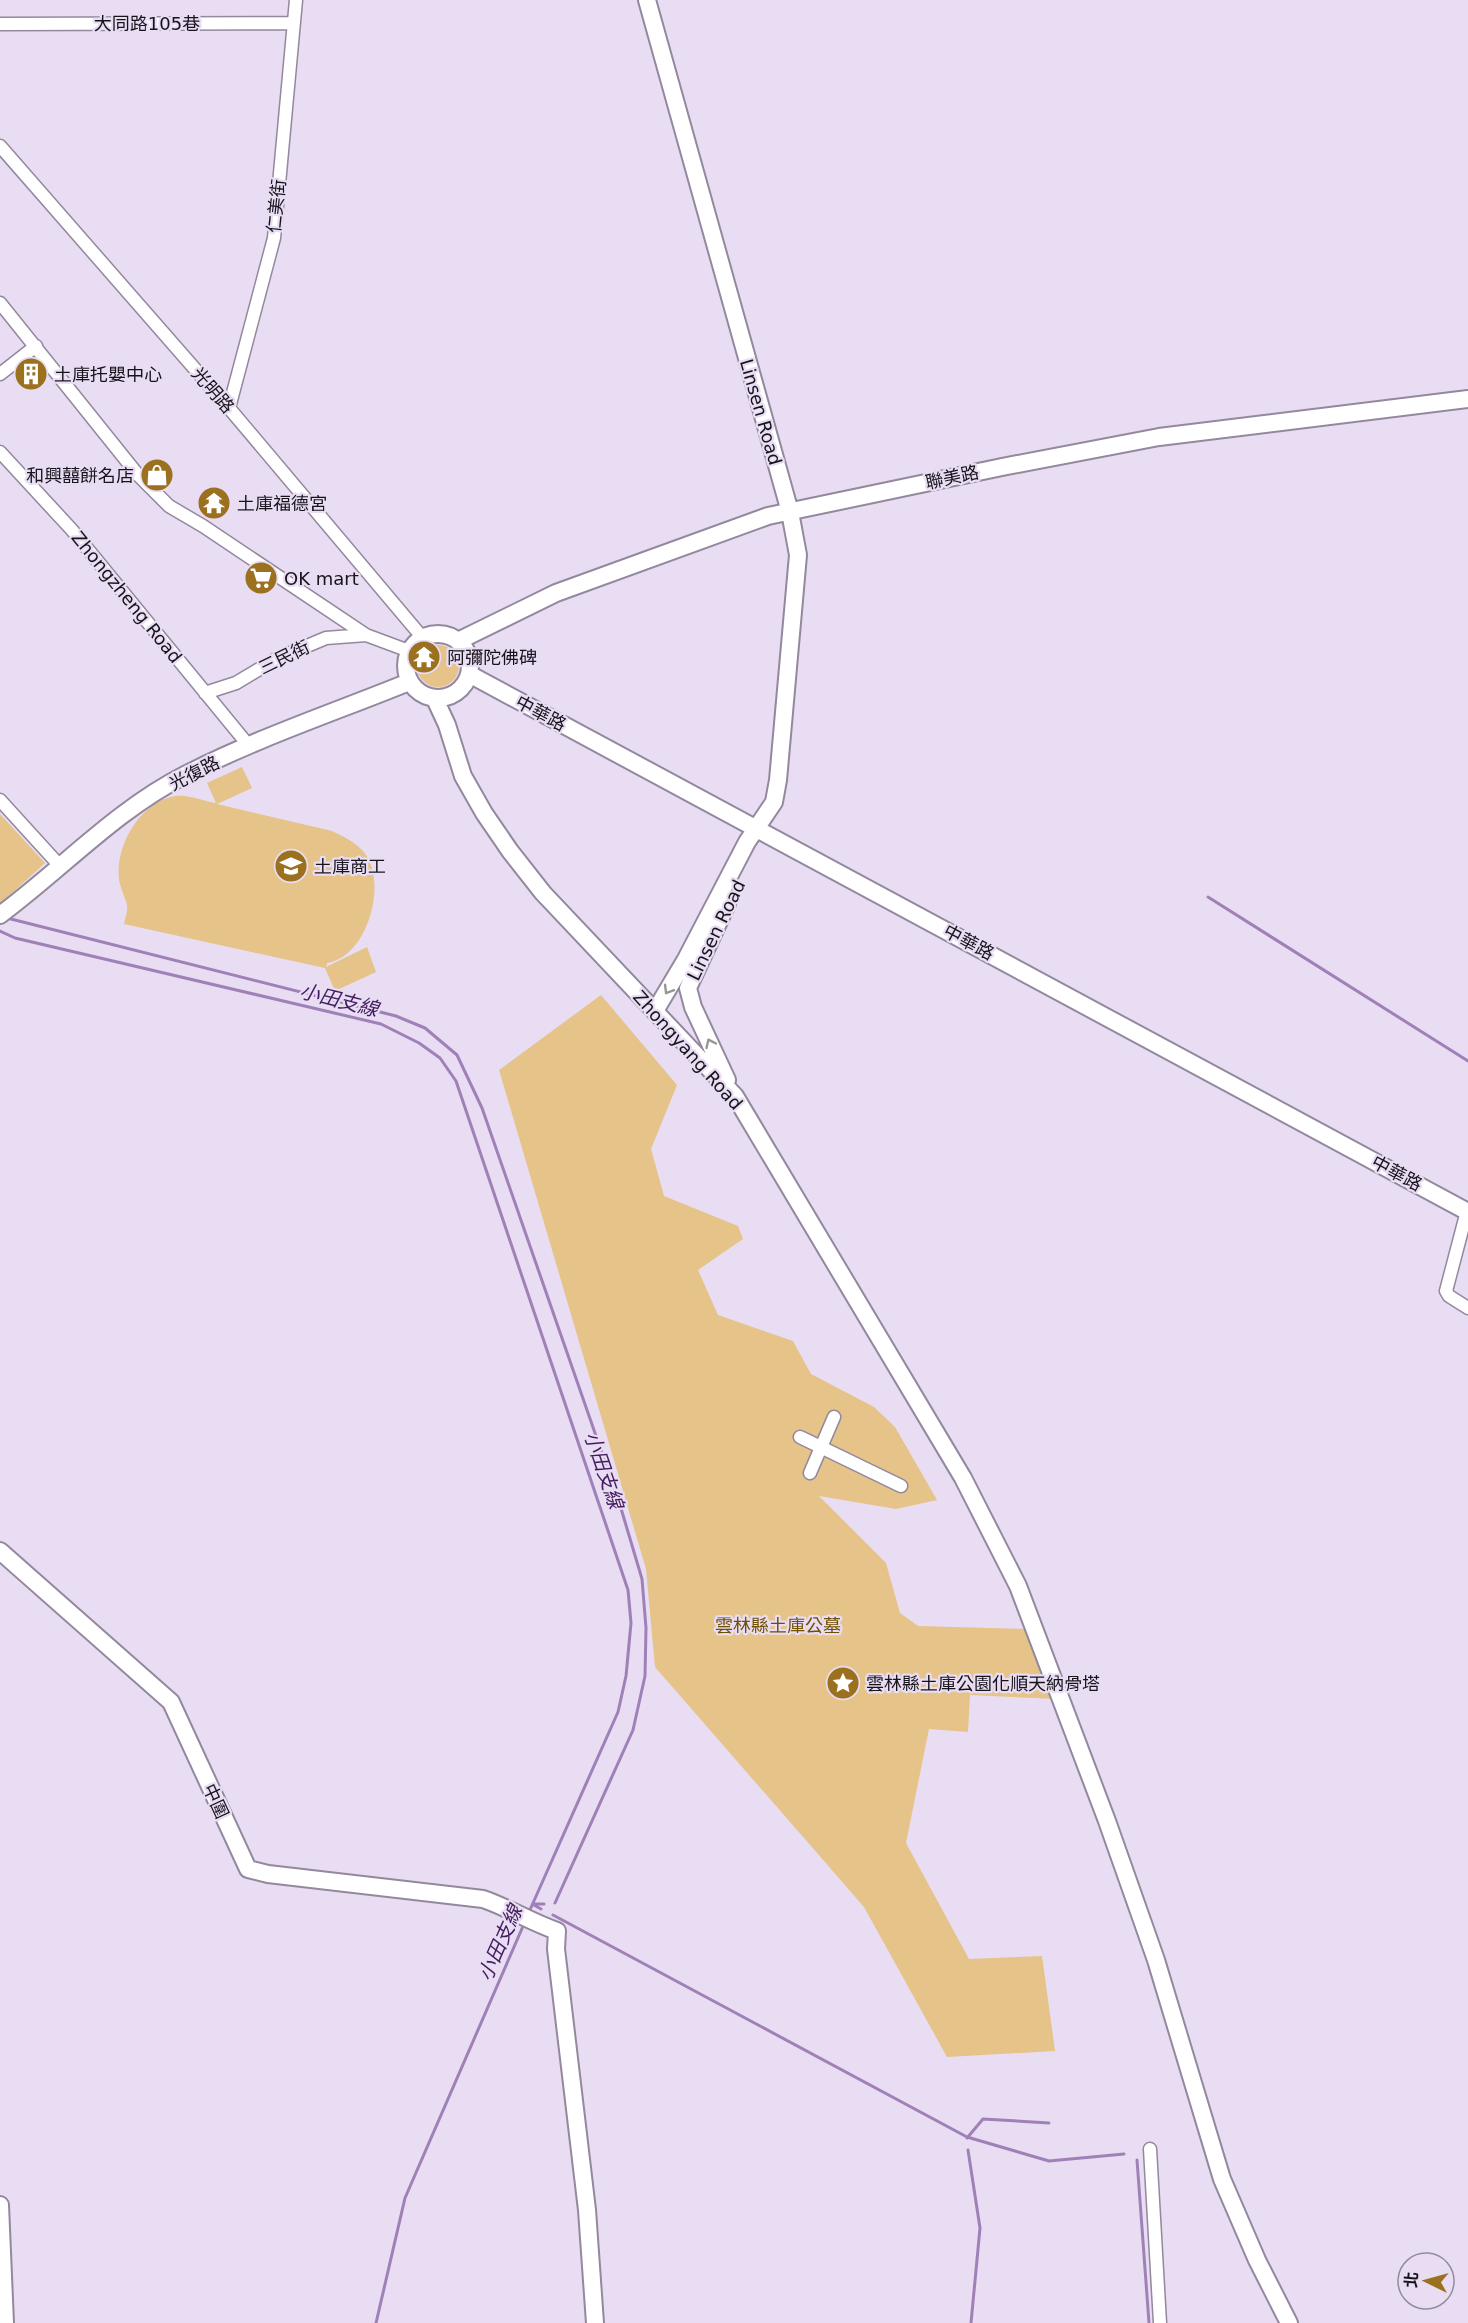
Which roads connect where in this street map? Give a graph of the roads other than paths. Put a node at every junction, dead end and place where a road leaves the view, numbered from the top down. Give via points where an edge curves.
1 (296, 0) edge
2 (647, 0) edge
3 (294, 23) junction
4 (0, 24) edge
5 (0, 146) edge
6 (0, 303) edge
7 (36, 346) junction
8 (0, 374) edge
9 (1468, 399) edge
10 (229, 408) junction
11 (0, 452) edge
12 (790, 512) junction
13 (366, 635) junction
14 (422, 638) junction
15 (458, 641) junction
16 (409, 651) junction
17 (469, 674) junction
18 (409, 682) junction
19 (205, 693) junction
20 (435, 699) junction
21 (249, 746) junction
22 (0, 800) edge
23 (758, 829) junction
24 (60, 866) junction
25 (3, 913) edge
26 (655, 1011) junction
27 (735, 1096) junction
28 (1467, 1211) edge
29 (1468, 1308) edge
30 (834, 1417) dead end
31 (800, 1437) dead end
32 (821, 1447) junction
33 (810, 1473) dead end
34 (901, 1486) dead end
35 (0, 1551) edge
36 (1150, 2150) dead end
37 (0, 2205) edge
38 (5, 2323) edge
39 (596, 2323) edge
40 (1160, 2323) edge
41 (1289, 2323) edge

1 - 3 street, 仁美街
2 - 12 main road, Linsen Road
3 - 4 street, 大同路105巷
3 - 10 street, 仁美街 via 274,238
5 - 10 street, 光明路
6 - 7 street
7 - 8 street
7 - 13 street via 138,475 169,506
9 - 12 main road, 聯美路 via 1159,437
10 - 14 street, 光明路
11 - 19 street, Zhongzheng Road via 72,530
12 - 15 main road, 聯美路 via 768,516 556,593
12 - 23 main road, Linsen Road via 798,555 778,780 774,802
13 - 16 street
13 - 19 street, 三民街 via 326,638 276,659 236,683
14 - 15 main road via 441,634
14 - 16 main road
15 - 17 main road via 468,656
16 - 18 main road
17 - 20 main road via 457,693
17 - 23 main road, 中華路
18 - 20 main road
18 - 21 main road, 光復路
19 - 21 street, Zhongzheng Road
20 - 26 main road, Zhongyang Road via 463,776 510,851 543,893
21 - 24 main road, 光復路 via 184,775 121,815
22 - 24 street
23 -> 26 main road, Linsen Road via 747,842
27 -> 23 main road, Linsen Road via 688,988 756,847
23 - 28 main road, 中華路
24 - 25 main road, 光復路
26 - 27 main road, Zhongyang Road
27 - 41 main road, Zhongyang Road via 963,1478 1018,1586 1156,1960 1222,2179
28 - 29 street via 1446,1291
30 - 32 street
31 - 32 street
32 - 33 street
32 - 34 street
35 - 39 main road, 中圍 via 171,1702 248,1869 483,1899 557,1931
36 - 40 street
37 - 38 main road

